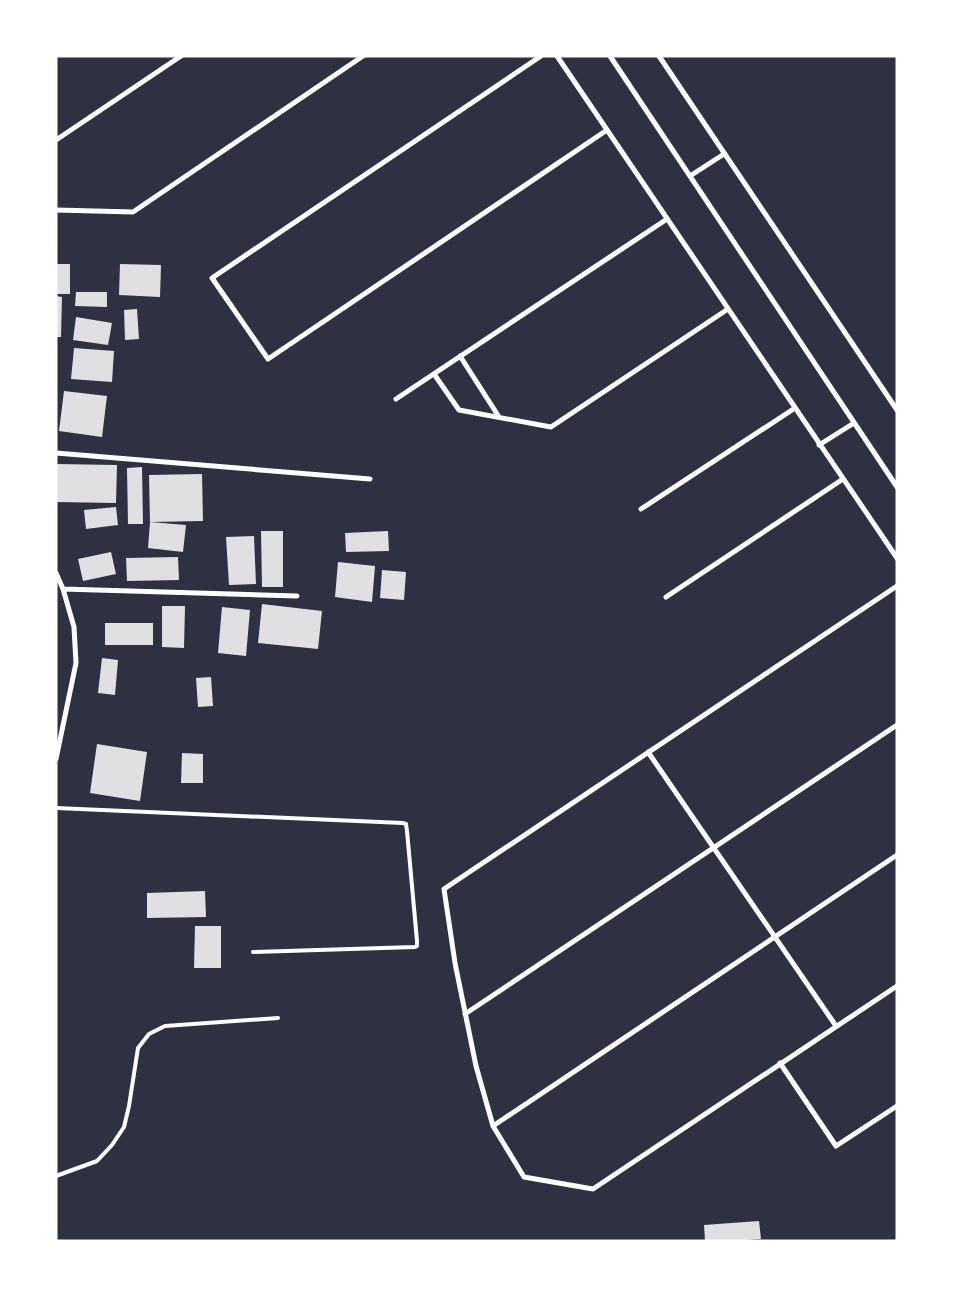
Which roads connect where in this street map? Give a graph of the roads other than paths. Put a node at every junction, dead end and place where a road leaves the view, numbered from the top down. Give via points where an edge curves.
1 (181, 56) edge
2 (362, 56) edge
3 (541, 56) edge
4 (557, 56) edge
5 (610, 56) edge
6 (659, 56) edge
7 (607, 130) junction
8 (56, 140) edge
9 (724, 154) junction
10 (690, 176) junction
11 (57, 209) edge
12 (667, 219) junction
13 (728, 309) junction
14 (460, 356) junction
15 (434, 374) junction
16 (396, 399) dead end
17 (795, 408) junction
18 (897, 410) edge
19 (499, 417) junction
20 (854, 423) junction
21 (820, 445) junction
22 (56, 453) edge
23 (370, 479) dead end
24 (843, 479) junction
25 (897, 487) edge
26 (641, 510) dead end
27 (897, 558) edge
28 (56, 573) edge
29 (897, 586) edge
30 (63, 589) junction
31 (297, 596) dead end
32 (666, 597) dead end
33 (897, 725) edge
34 (648, 752) junction
35 (56, 759) edge
36 (56, 808) edge
37 (714, 847) junction
38 (897, 855) edge
39 (775, 937) junction
40 (253, 952) dead end
41 (897, 986) edge
42 (465, 1014) junction
43 (278, 1018) dead end
44 (836, 1026) junction
45 (780, 1064) junction
46 (897, 1106) edge
47 (493, 1126) junction
48 (56, 1176) edge

1 - 8 street
2 - 11 street via 133,212
3 - 7 street via 212,278 268,359
4 - 7 street
5 - 10 street
6 - 9 street
7 - 12 street
9 - 10 street
9 - 18 street
10 - 20 street
12 - 13 street
12 - 14 street
13 - 17 street
13 - 19 street via 551,427
14 - 15 street
14 - 19 street
15 - 16 street
15 - 19 street via 459,410
17 - 21 street
17 - 26 street
20 - 21 street
20 - 25 street
21 - 24 street
22 - 23 street
24 - 27 street
24 - 32 street
28 - 30 street
29 - 34 street
30 - 31 street
30 - 35 street via 74,627 76,663
33 - 37 street
34 - 37 street
34 - 42 street via 444,889
36 - 40 lane via 406,824 417,941 415,948
37 - 39 street
37 - 42 street
38 - 39 street
39 - 44 street
39 - 47 street
41 - 44 street
42 - 47 street
43 - 48 lane via 165,1026 149,1034 138,1048 124,1127 97,1161
44 - 45 street
45 - 46 street via 836,1146
45 - 47 street via 593,1189 524,1177

